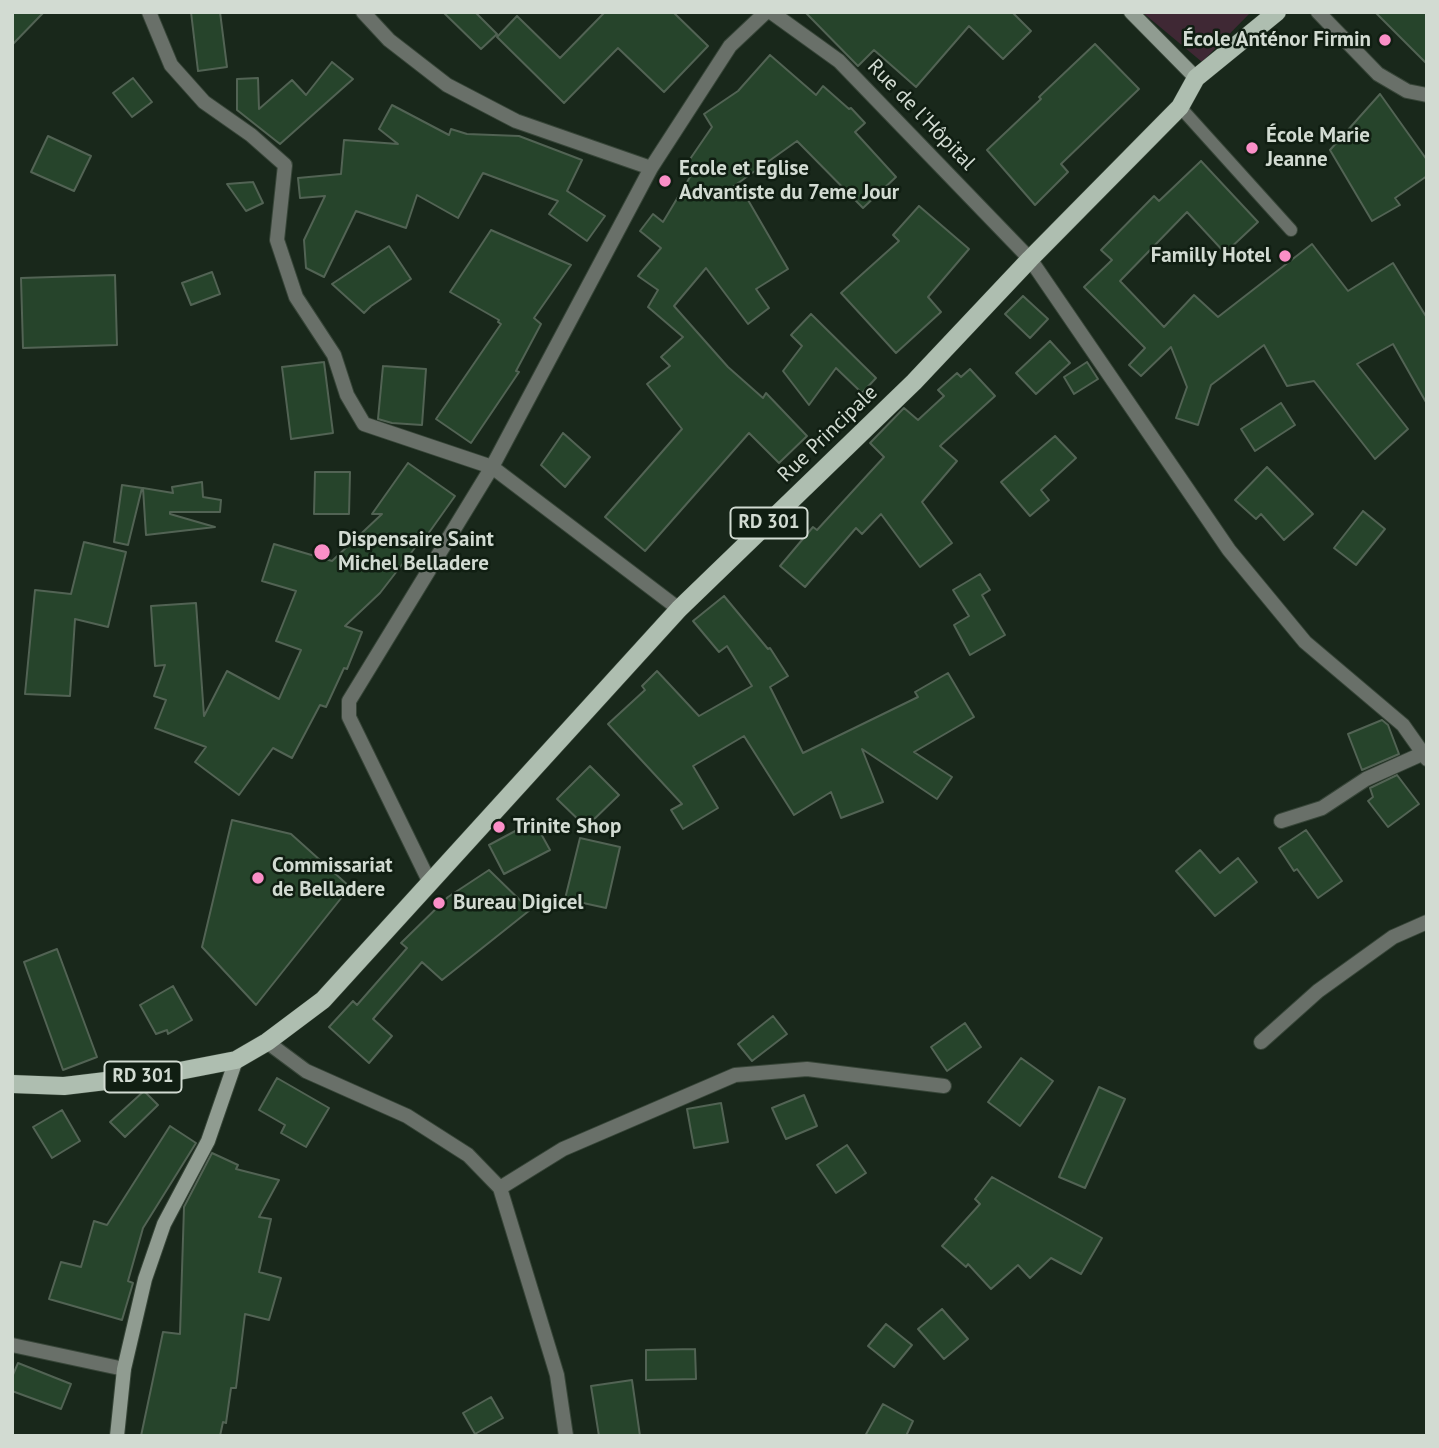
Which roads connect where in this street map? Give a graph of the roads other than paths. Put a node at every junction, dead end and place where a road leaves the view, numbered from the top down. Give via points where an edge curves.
1 (149, 12) edge
2 (363, 12) edge
3 (769, 12) edge
4 (1131, 12) edge
5 (1277, 12) edge
6 (1318, 12) edge
7 (1196, 78) junction
8 (1427, 95) edge
9 (1180, 107) junction
10 (652, 168) junction
11 (1291, 230) dead end
12 (1030, 259) junction
13 (492, 467) junction
14 (679, 609) junction
15 (1425, 756) edge
16 (1281, 821) dead end
17 (430, 883) junction
18 (1427, 922) edge
19 (267, 1042) junction
20 (1261, 1042) dead end
21 (236, 1060) junction
22 (12, 1084) edge
23 (944, 1086) dead end
24 (500, 1188) junction
25 (12, 1345) edge
26 (124, 1369) junction
27 (117, 1436) edge
28 (566, 1436) edge

1 - 13 street via 171,65 204,102 285,165 277,240 296,297 334,355 347,395 365,424
2 - 10 street via 389,40 447,85 516,121
3 - 10 street via 730,46
3 - 12 street, Rue de l'Hôpital via 839,61
4 - 7 street
5 - 7 main road, Rue Principale / RD 301
6 - 8 street via 1378,74 1407,91
7 - 9 main road, Rue Principale / RD 301
9 - 11 lane
9 - 12 main road, Rue Principale / RD 301
10 - 13 street
12 - 14 main road, Rue Principale / RD 301 via 914,382
12 - 15 street, Rue de l'Hôpital via 1229,550 1305,642 1403,725
13 - 14 street
13 - 17 street via 349,701 349,717
14 - 17 main road, Rue Principale / RD 301
15 - 16 street via 1366,779 1322,808
17 - 19 main road, Rue Principale / RD 301 via 323,1000
18 - 20 street via 1393,937 1318,991
19 - 21 main road, RD 301
19 - 24 street via 306,1070 407,1116 468,1155
21 - 22 main road, RD 301 via 64,1086
21 - 26 street via 208,1141 164,1224 145,1279
23 - 24 street via 807,1069 735,1075 563,1149
24 - 28 street via 557,1375
25 - 26 street
26 - 27 street

